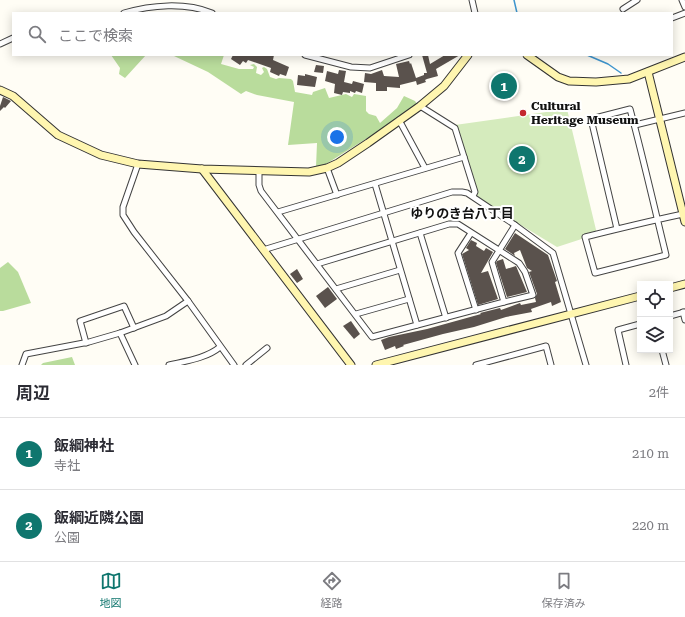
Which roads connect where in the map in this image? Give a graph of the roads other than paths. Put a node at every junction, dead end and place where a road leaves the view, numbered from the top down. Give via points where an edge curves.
1 (472, 0) edge
2 (637, 0) edge
3 (682, 0) edge
4 (685, 7) edge
5 (623, 10) dead end
6 (128, 12) edge
7 (207, 12) edge
8 (475, 12) edge
9 (685, 13) edge
10 (673, 18) edge
11 (12, 38) edge
12 (0, 44) edge
13 (309, 56) edge
14 (406, 56) edge
15 (467, 56) edge
16 (528, 56) edge
17 (685, 57) edge
18 (648, 72) junction
19 (0, 90) edge
20 (420, 106) junction
21 (685, 113) edge
22 (660, 119) junction
23 (399, 120) junction
24 (635, 125) junction
25 (464, 157) junction
26 (138, 164) junction
27 (327, 168) junction
28 (425, 168) junction
29 (202, 169) junction
30 (259, 171) junction
31 (374, 184) junction
32 (337, 195) junction
33 (473, 196) junction
34 (278, 212) junction
35 (383, 213) junction
36 (683, 214) junction
37 (658, 220) junction
38 (685, 222) edge
39 (515, 225) junction
40 (617, 229) junction
41 (420, 233) junction
42 (471, 233) junction
43 (298, 239) junction
44 (392, 242) junction
45 (262, 250) junction
46 (498, 251) junction
47 (317, 264) junction
48 (400, 270) junction
49 (685, 284) edge
50 (673, 287) edge
51 (336, 289) junction
52 (637, 297) edge
53 (409, 298) junction
54 (188, 301) junction
55 (504, 302) junction
56 (476, 310) junction
57 (684, 312) edge
58 (356, 314) junction
59 (571, 314) junction
60 (673, 315) edge
61 (446, 318) junction
62 (685, 320) edge
63 (417, 325) junction
64 (637, 325) edge
65 (134, 328) junction
66 (120, 333) junction
67 (86, 343) junction
68 (220, 346) junction
69 (267, 348) dead end
70 (663, 353) edge
71 (22, 365) edge
72 (135, 365) edge
73 (169, 365) edge
74 (234, 365) edge
75 (246, 365) edge
76 (351, 365) edge
77 (376, 365) edge
78 (476, 365) edge
79 (551, 365) edge
80 (586, 365) edge
81 (626, 365) edge
82 (666, 365) edge

1 - 8 street
2 - 5 street
3 - 4 street
6 - 7 street via 155,6 177,6
9 - 10 street
11 - 12 street
13 - 14 street via 351,67 370,68
15 - 20 street via 444,86
16 - 18 street via 558,77 569,81 617,81
17 - 18 street
18 - 22 street
19 - 26 street via 14,96 63,138 101,155
20 - 23 street
20 - 25 street via 455,128
21 - 22 street
22 - 24 street
22 - 36 street
23 - 27 street
23 - 28 street
24 - 37 street
24 - 40 street via 630,109 591,119
25 - 28 street
25 - 33 street via 475,192
26 - 29 street
26 - 54 street via 122,215
27 - 30 street via 309,172
27 - 32 street
28 - 31 street
29 - 30 street
29 - 45 street
30 - 34 street via 261,191
31 - 32 street
31 - 35 street
32 - 34 street
33 - 35 street via 452,192
33 - 39 street
34 - 43 street
35 - 43 street
35 - 44 street
36 - 37 street
36 - 38 street
37 - 40 street
37 - 40 street via 666,255 595,273 585,237
39 - 46 street
39 - 59 street via 553,253
41 - 42 street via 451,224 458,224
41 - 44 street
41 - 61 street
42 - 46 street
42 - 56 street via 458,253
43 - 45 street
43 - 47 street
44 - 47 street
44 - 48 street
45 - 76 street
46 - 55 street via 492,262
46 - 55 street via 524,268 532,295
47 - 51 street
48 - 51 street
48 - 53 street
49 - 50 street
51 - 58 street
52 - 59 street
53 - 58 street
53 - 63 street
54 - 65 street via 166,316
54 - 68 street
55 - 56 street
56 - 61 street
57 - 60 street
57 - 62 street
58 - 63 street via 372,337
59 - 77 street
59 - 80 street
61 - 63 street
64 - 81 street via 618,330
65 - 66 street
65 - 67 street via 124,306 80,321
66 - 67 street
66 - 72 street
67 - 71 street via 26,354
68 - 73 street via 214,352
68 - 74 street
69 - 75 street
70 - 82 street
78 - 79 street via 546,346

